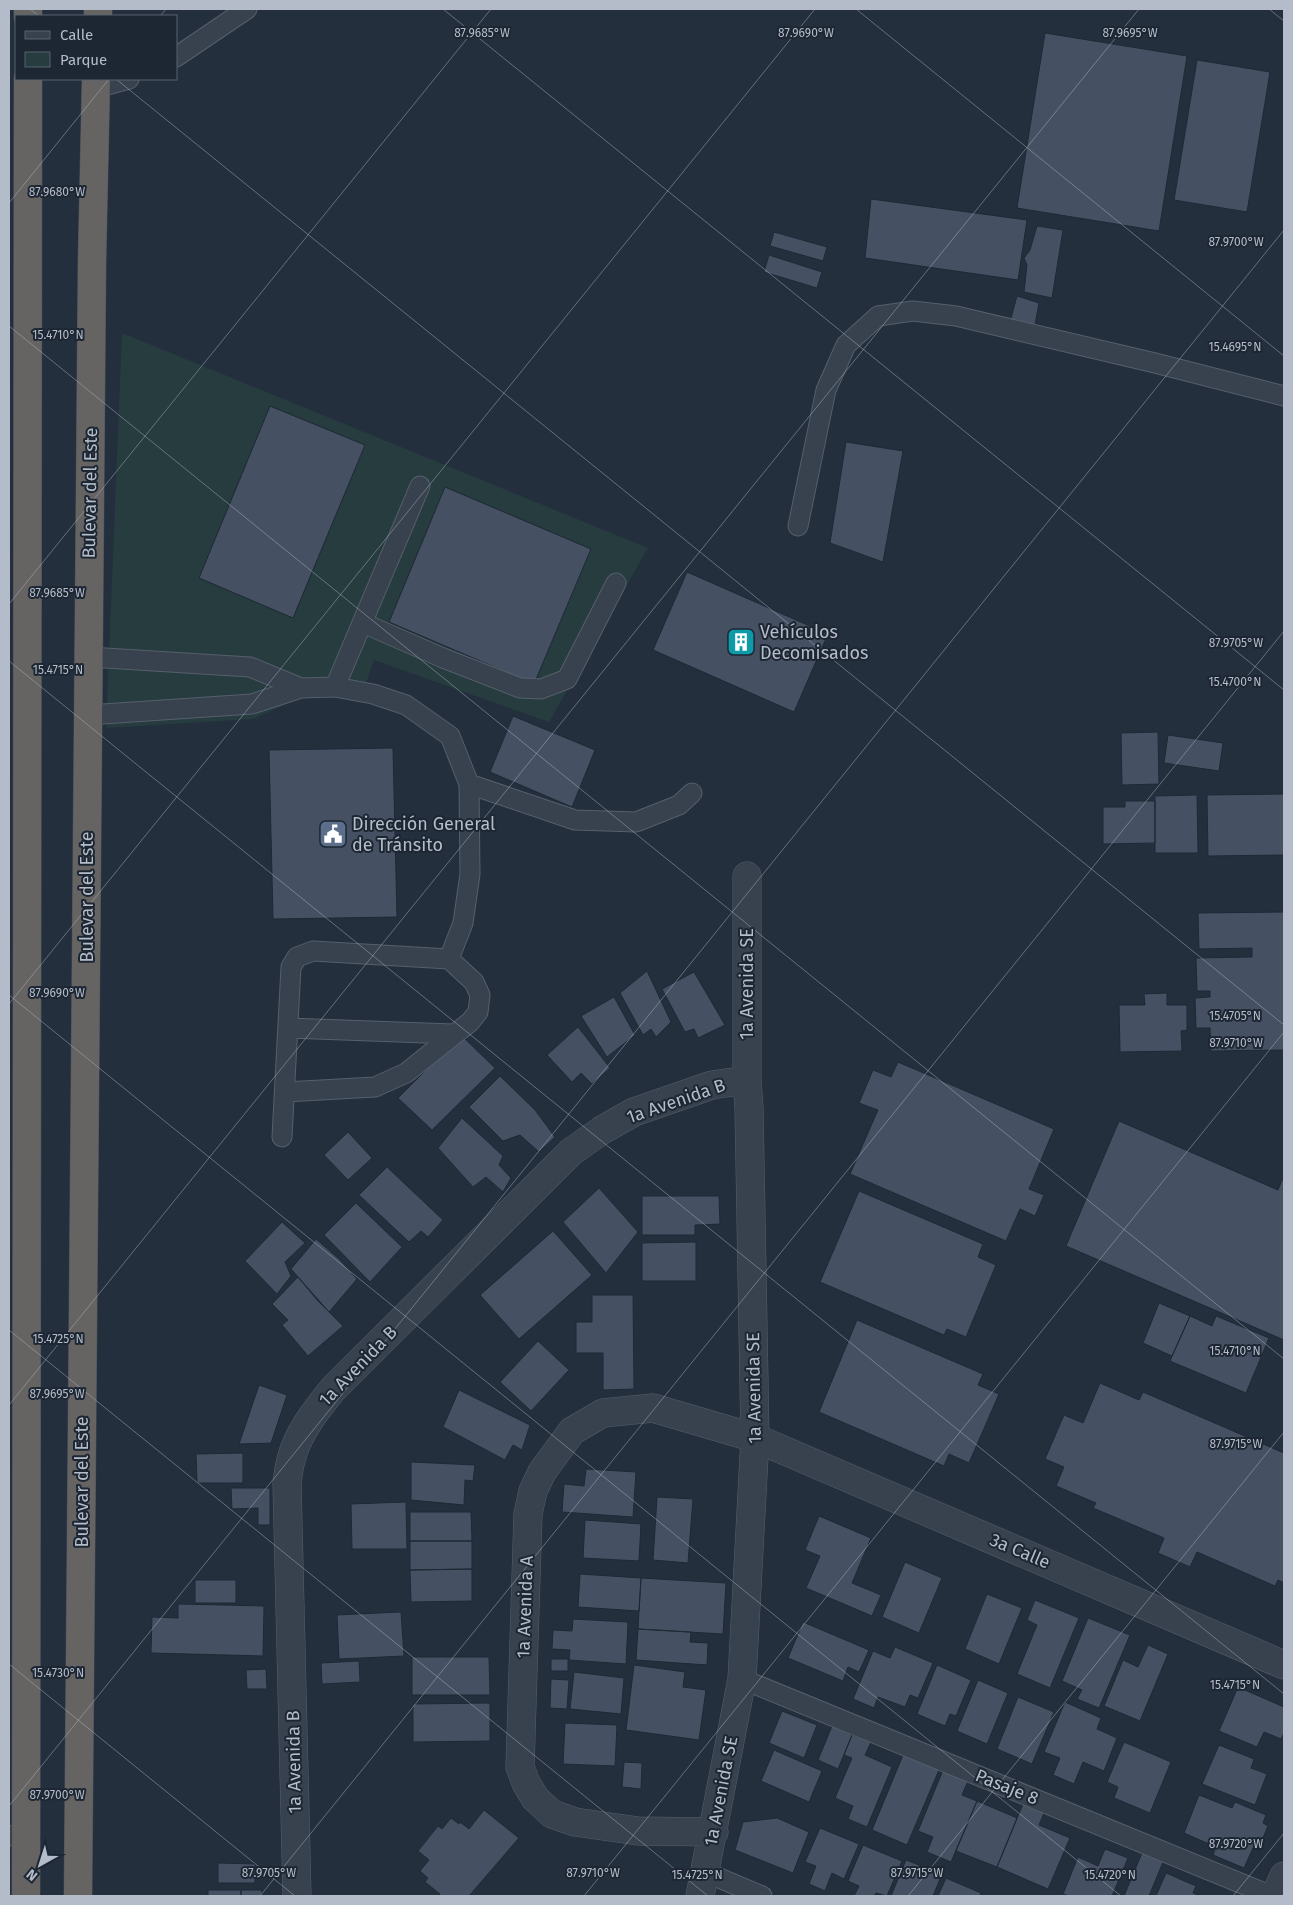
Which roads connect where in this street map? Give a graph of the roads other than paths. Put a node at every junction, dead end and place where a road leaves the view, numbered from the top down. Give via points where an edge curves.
1 (247, 9) edge
2 (178, 56) edge
3 (28, 80) edge
4 (121, 80) edge
5 (96, 83) edge
6 (1284, 396) edge
7 (420, 486) dead end
8 (798, 526) dead end
9 (616, 583) dead end
10 (363, 623) junction
11 (89, 657) junction
12 (335, 687) junction
13 (301, 688) junction
14 (88, 715) junction
15 (469, 784) junction
16 (692, 793) dead end
17 (747, 876) dead end
18 (449, 959) junction
19 (288, 1028) junction
20 (454, 1034) junction
21 (747, 1080) junction
22 (285, 1092) junction
23 (282, 1137) dead end
24 (755, 1438) junction
25 (1284, 1665) edge
26 (742, 1679) junction
27 (714, 1832) junction
28 (18, 1835) edge
29 (1284, 1876) edge
30 (703, 1884) edge
31 (26, 1896) edge
32 (78, 1896) edge
33 (297, 1896) edge
34 (762, 1896) edge
35 (1274, 1896) edge

1 - 2 lane
3 - 28 highway
4 - 5 lane
5 - 11 highway, Bulevar del Este
6 - 8 lane via 956,316 913,311 878,316 846,345 826,390
7 - 10 lane
9 - 10 lane via 567,679 542,689 520,688
10 - 12 lane
11 - 13 lane via 250,667
11 - 14 highway, Bulevar del Este
12 - 13 lane
12 - 15 lane via 373,694 406,705 450,736
13 - 14 lane via 252,704
14 - 32 highway, Bulevar del Este
15 - 16 lane via 575,820 636,822 679,805
15 - 18 lane via 470,874 463,923
17 - 21 street, 1a Avenida SE
18 - 19 lane via 313,951 297,957 290,967
18 - 20 lane via 474,982 480,995 478,1012
19 - 20 lane
19 - 22 lane
20 - 22 lane via 406,1073 375,1087
21 - 24 street, 1a Avenida SE
21 - 33 street, 1a Avenida B via 712,1085 634,1112 571,1152 333,1389 302,1432 291,1459 287,1483
22 - 23 lane
24 - 25 street, 3a Calle
24 - 26 street, 1a Avenida SE
24 - 27 street, 1a Avenida A via 653,1408 603,1412 572,1431 557,1450 533,1491 528,1514 520,1767 526,1783 535,1798 552,1814 575,1822 638,1831
26 - 27 street, 1a Avenida SE
26 - 35 lane, Pasaje 8
27 - 30 street, 1a Avenida SE
28 - 31 highway
29 - 35 street
30 - 34 lane

